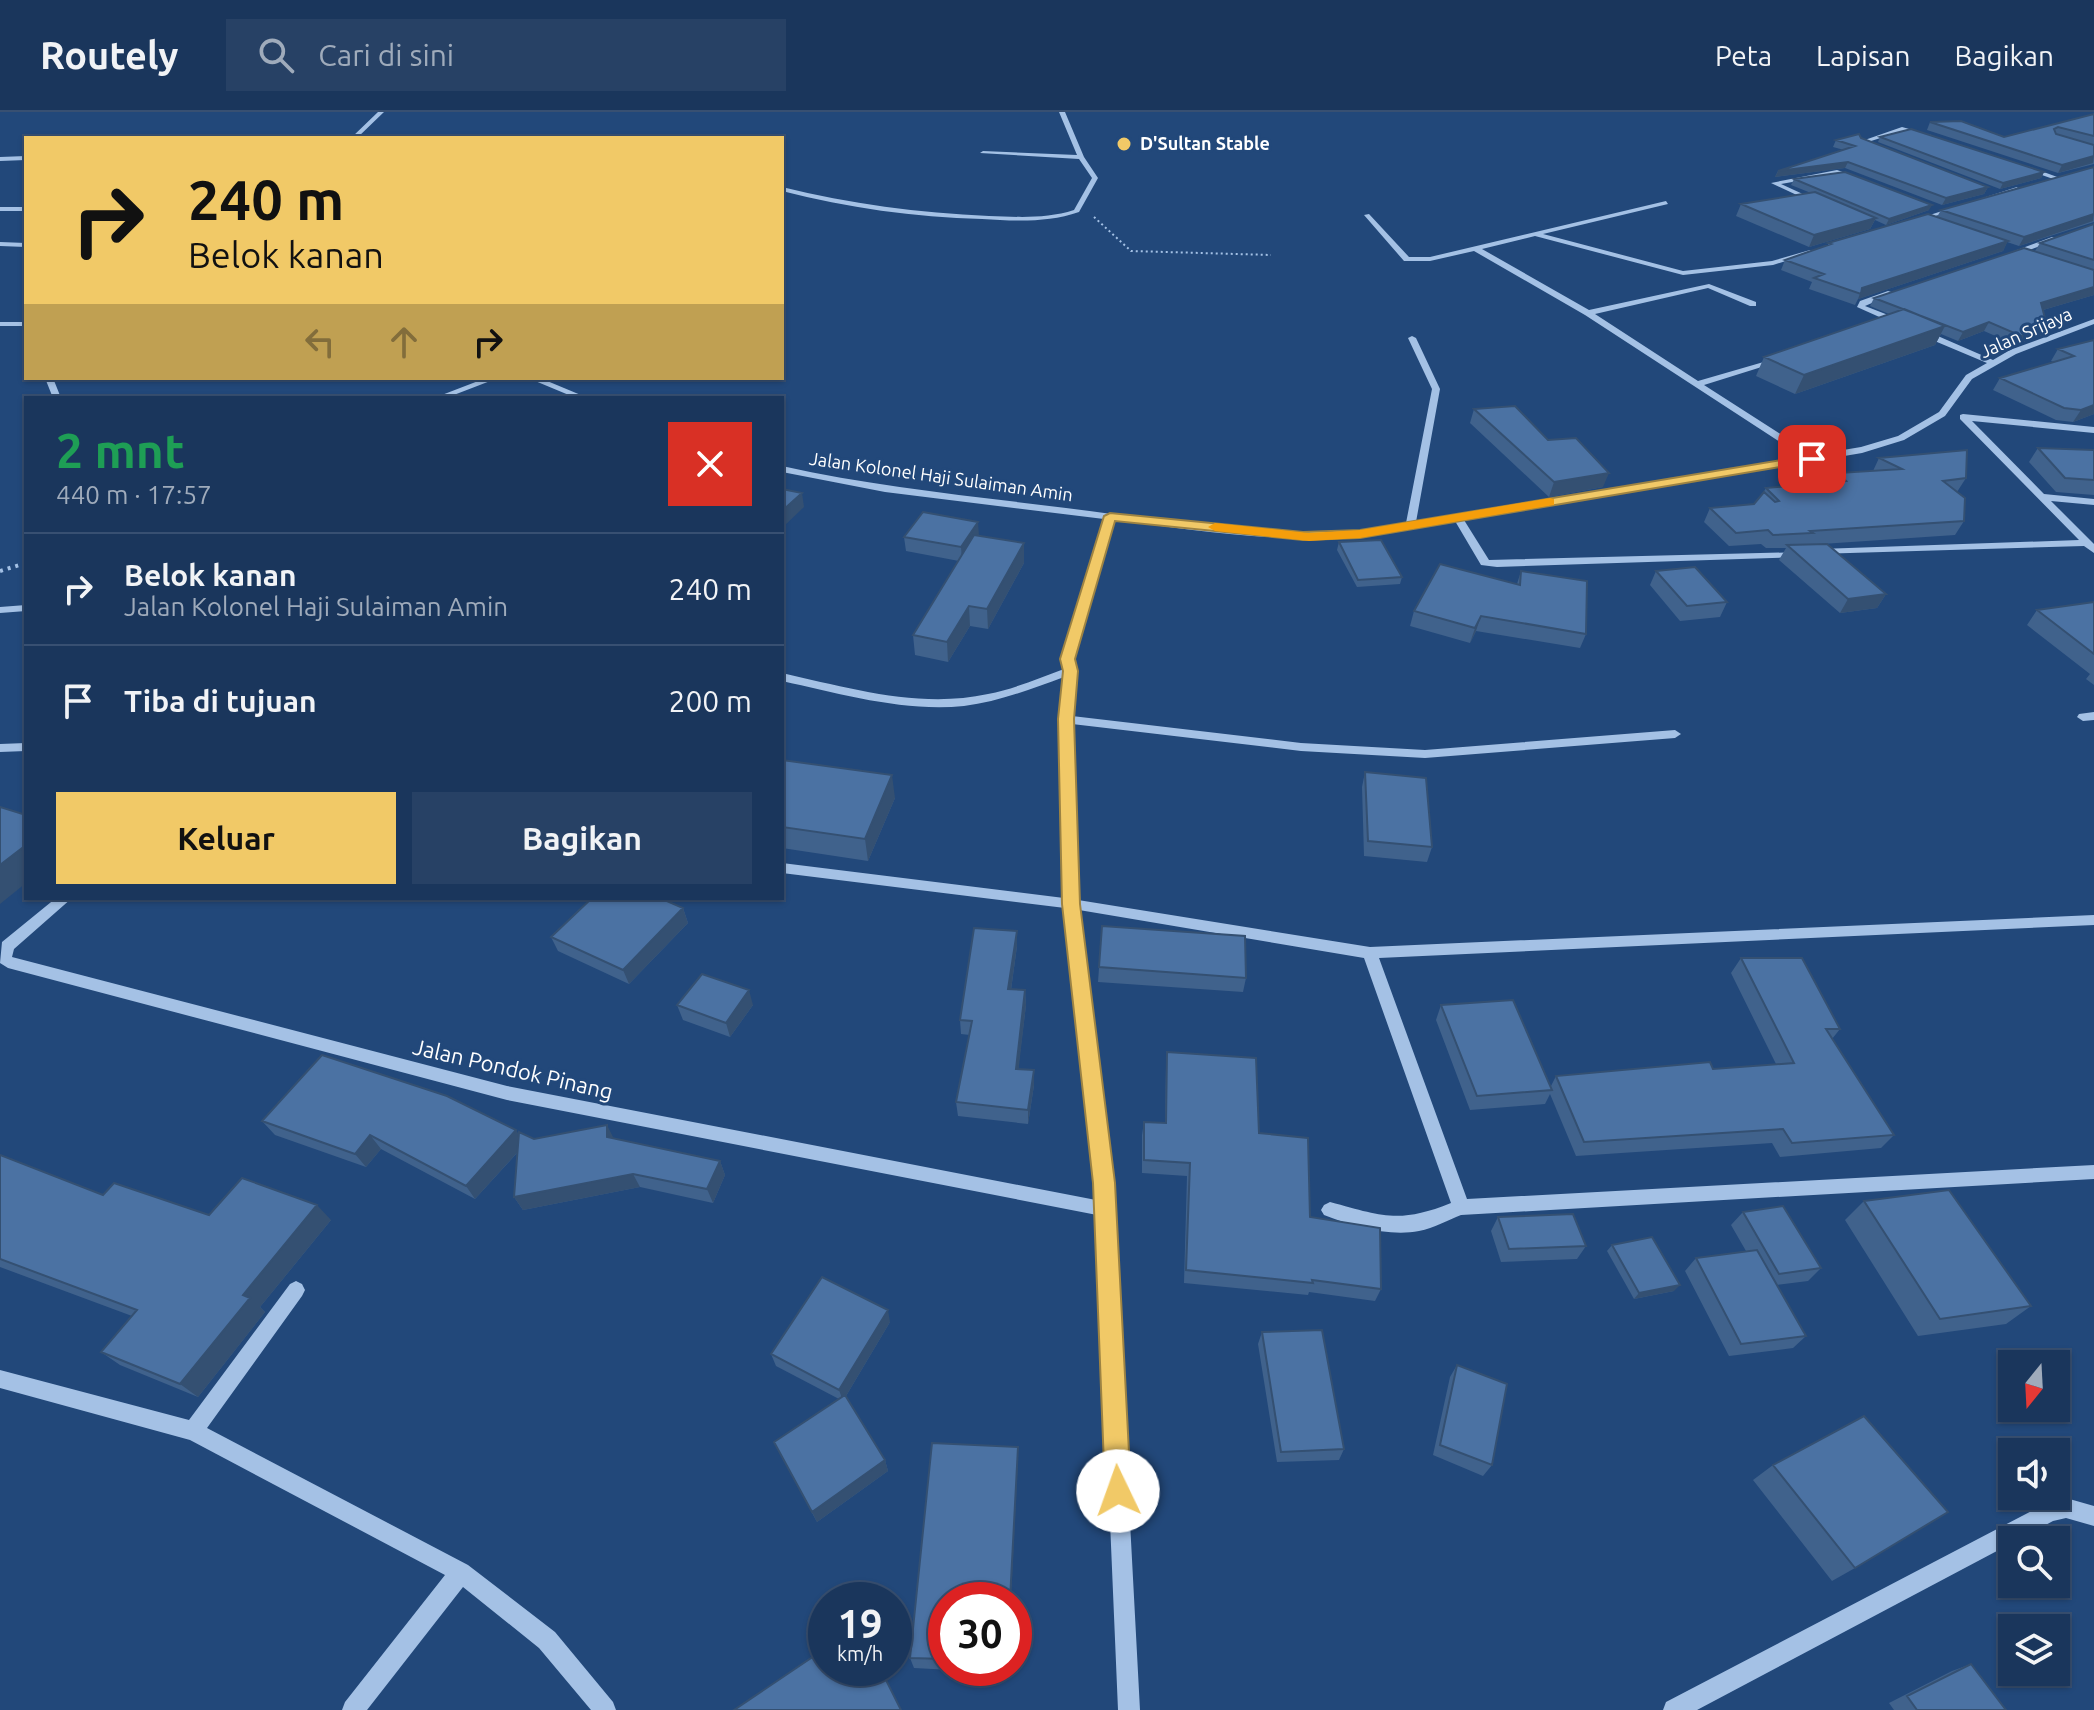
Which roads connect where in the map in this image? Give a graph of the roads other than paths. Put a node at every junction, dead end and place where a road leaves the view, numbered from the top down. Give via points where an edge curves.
1 (381, 112) edge
2 (1062, 112) edge
3 (356, 136) edge
4 (1939, 139) edge
5 (1880, 149) edge
6 (983, 153) dead end
7 (1081, 157) junction
8 (24, 158) edge
9 (0, 159) edge
10 (2014, 164) edge
11 (2069, 175) edge
12 (2058, 179) junction
13 (2043, 182) edge
14 (1872, 183) edge
15 (2029, 186) edge
16 (1984, 188) edge
17 (784, 189) edge
18 (1999, 194) junction
19 (1666, 203) dead end
20 (1826, 205) edge
21 (1928, 205) edge
22 (0, 209) edge
23 (24, 209) edge
24 (1942, 210) junction
25 (1367, 215) dead end
26 (1923, 219) junction
27 (1910, 222) edge
28 (1936, 223) edge
29 (1535, 234) junction
30 (2064, 236) edge
31 (0, 244) edge
32 (24, 245) edge
33 (1475, 248) junction
34 (1815, 250) edge
35 (2005, 251) edge
36 (2019, 251) junction
37 (2034, 256) edge
38 (1906, 289) edge
39 (1753, 304) dead end
40 (1588, 313) junction
41 (2094, 321) edge
42 (0, 324) edge
43 (24, 324) edge
44 (1902, 324) edge
45 (1915, 329) edge
46 (1412, 338) dead end
47 (1786, 357) edge
48 (1994, 363) junction
49 (488, 380) edge
50 (537, 380) edge
51 (1698, 384) junction
52 (444, 396) edge
53 (579, 396) edge
54 (1942, 414) junction
55 (1963, 417) junction
56 (2094, 430) edge
57 (1812, 459) junction
58 (784, 469) edge
59 (2044, 497) junction
60 (2094, 502) edge
61 (1110, 516) junction
62 (1457, 516) junction
63 (1411, 524) junction
64 (2091, 547) edge
65 (24, 608) edge
66 (0, 610) edge
67 (1070, 671) junction
68 (784, 677) edge
69 (1066, 719) junction
70 (1675, 734) dead end
71 (24, 747) edge
72 (0, 748) edge
73 (784, 868) edge
74 (63, 900) edge
75 (1071, 904) junction
76 (2094, 920) edge
77 (1370, 953) junction
78 (2094, 1172) edge
79 (1461, 1207) junction
80 (1105, 1209) junction
81 (1330, 1210) dead end
82 (296, 1290) dead end
83 (0, 1379) edge
84 (193, 1431) junction
85 (2094, 1516) edge
86 (461, 1572) junction
87 (353, 1710) edge
88 (605, 1710) edge
89 (1129, 1710) edge
90 (1674, 1710) edge

1 - 3 street
2 - 7 street
4 - 5 street via 1904,128 1862,142
6 - 7 street
7 - 17 street via 1095,178 1077,211 1051,218 875,209
8 - 9 street
10 - 12 street
11 - 12 street
12 - 13 street
14 - 20 street via 1838,172 1774,183
15 - 18 street
16 - 18 street
18 - 24 street
19 - 29 street
21 - 24 street
22 - 23 street
24 - 26 street
25 - 33 street via 1407,259
26 - 27 street
26 - 28 street
29 - 33 street
29 - 34 street via 1683,273 1773,263
30 - 36 street
31 - 32 street
33 - 40 street
35 - 36 street
36 - 37 street
38 - 44 street via 1861,304
39 - 40 street via 1709,286
40 - 51 street
41 - 48 street, Jalan Srijaya
42 - 43 street
45 - 48 street
46 - 63 street via 1436,389
47 - 51 street
48 - 54 street, Jalan Srijaya via 1969,377
49 - 52 street
50 - 53 street
51 - 57 street
54 - 55 street
54 - 57 street, Jalan Kolonel Haji Sulaiman Amin via 1901,438
55 - 56 street
55 - 59 street
57 - 62 street, Jalan Kolonel Haji Sulaiman Amin
58 - 61 street, Jalan Kolonel Haji Sulaiman Amin via 927,494
59 - 60 street
59 - 64 street
61 - 63 street, Jalan Kolonel Haji Sulaiman Amin via 1309,537
61 - 67 street via 1067,659
62 - 63 street, Jalan Kolonel Haji Sulaiman Amin
62 - 64 street via 1485,563 1497,564
65 - 66 street
67 - 68 street via 988,698 958,701 863,694
67 - 69 street
69 - 70 street via 1301,747 1425,754
69 - 75 street
71 - 72 street
73 - 75 street
74 - 80 street, Jalan Pondok Pinang via 7,946 8,962 507,1093
75 - 77 street
75 - 80 street
76 - 77 street
77 - 79 street
78 - 79 street
79 - 81 street via 1401,1224
80 - 89 street
82 - 84 street
83 - 84 street
84 - 86 street
85 - 90 street via 2066,1508 2050,1512
86 - 87 street
86 - 88 street via 547,1640

